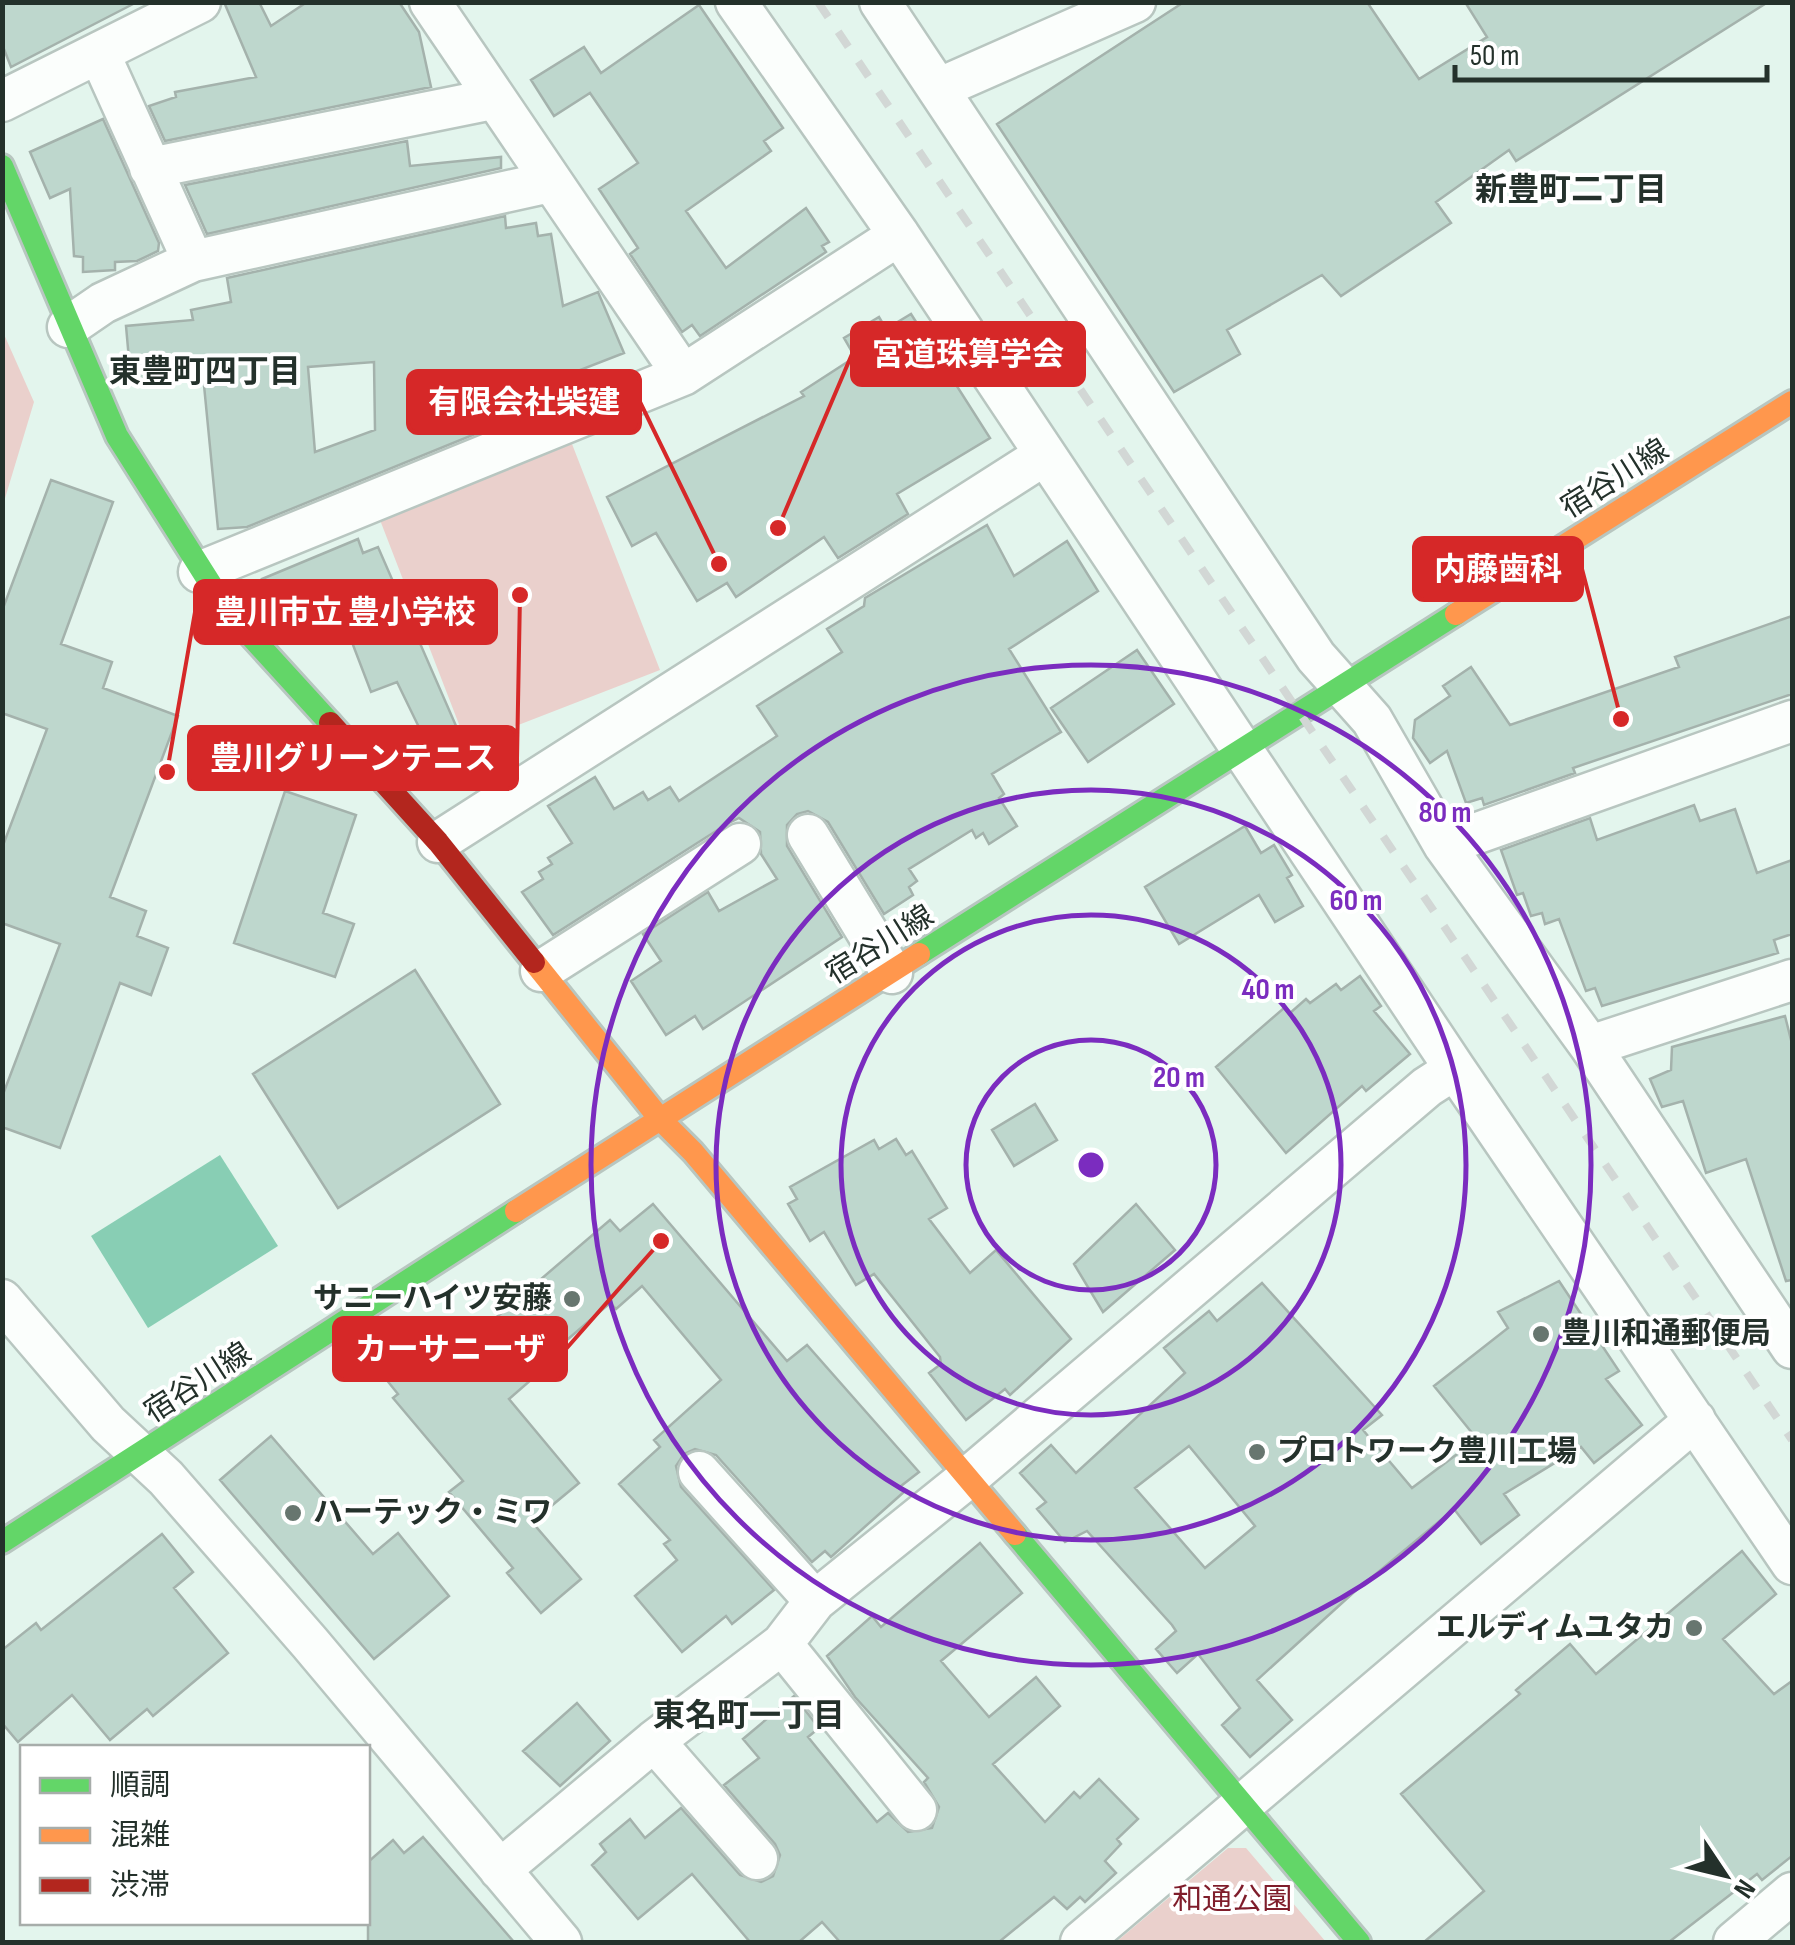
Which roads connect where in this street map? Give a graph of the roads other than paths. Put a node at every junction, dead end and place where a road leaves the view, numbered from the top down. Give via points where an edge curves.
1 (200, 2) edge
2 (430, 2) edge
3 (736, 2) edge
4 (880, 2) edge
5 (1135, 2) edge
6 (99, 54) junction
7 (940, 88) junction
8 (492, 98) junction
9 (2, 101) edge
10 (2, 166) edge
11 (150, 168) junction
12 (550, 182) junction
13 (899, 235) junction
14 (192, 261) junction
15 (68, 327) junction
16 (683, 375) junction
17 (1792, 402) edge
18 (1043, 456) junction
19 (200, 572) junction
20 (1342, 687) junction
21 (1792, 721) edge
22 (1244, 751) junction
23 (808, 835) dead end
24 (438, 842) junction
25 (740, 844) dead end
26 (1444, 845) junction
27 (541, 972) junction
28 (892, 973) junction
29 (1792, 980) edge
30 (1590, 1046) junction
31 (1454, 1069) junction
32 (660, 1119) junction
33 (2, 1300) edge
34 (1792, 1348) edge
35 (1695, 1420) junction
36 (140, 1456) junction
37 (699, 1472) dead end
38 (970, 1476) junction
39 (2, 1542) edge
40 (1792, 1564) edge
41 (814, 1601) junction
42 (782, 1644) junction
43 (654, 1740) junction
44 (1244, 1806) junction
45 (916, 1810) dead end
46 (757, 1860) dead end
47 (500, 1870) junction
48 (1792, 1893) edge
49 (560, 1942) edge
50 (1081, 1942) edge
51 (1359, 1942) edge
52 (1734, 1942) edge

1 - 6 street
2 - 8 street
3 - 13 street
4 - 7 street
5 - 7 street
6 - 9 street
6 - 11 street
7 - 20 street
8 - 11 street
8 - 12 street
10 - 15 street
11 - 14 street
12 - 14 street
12 - 16 street
13 - 16 street
13 - 18 street
14 - 15 street
15 - 19 street via 116,436
16 - 19 street
17 - 20 street, 宿谷川線
18 - 22 street
18 - 24 street
19 - 24 street
20 - 22 street, 宿谷川線
20 - 26 street via 1372,720
21 - 26 street
22 - 28 street, 宿谷川線
22 - 31 street
23 - 28 street
24 - 27 street
25 - 27 street
26 - 30 street
27 - 32 street
28 - 32 street, 宿谷川線
29 - 30 street
30 - 34 street
31 - 35 street
31 - 38 street
32 - 36 street, 宿谷川線
32 - 38 street
33 - 36 street
35 - 40 street
35 - 44 street
36 - 39 street, 宿谷川線
36 - 47 street via 166,1478
37 - 41 street
38 - 41 street
38 - 44 street
41 - 42 street
42 - 43 street
42 - 45 street
43 - 46 street
43 - 47 street
44 - 50 street
44 - 51 street
47 - 49 street
48 - 52 street

